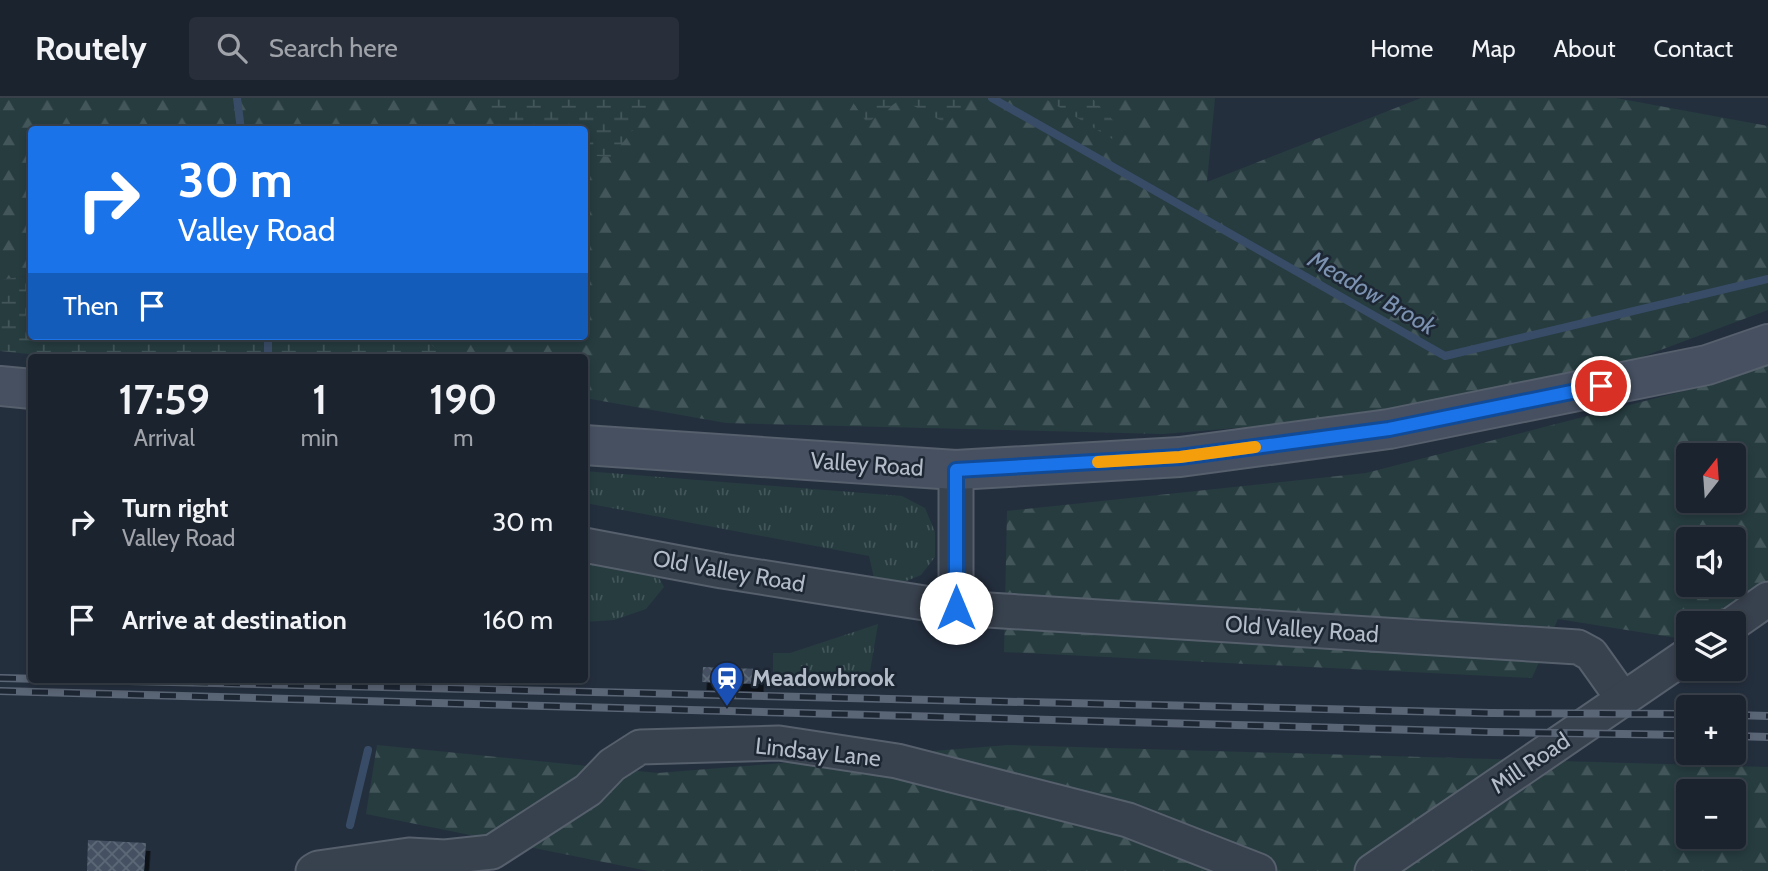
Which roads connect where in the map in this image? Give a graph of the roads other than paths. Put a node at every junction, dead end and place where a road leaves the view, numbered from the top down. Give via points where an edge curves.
1 (1768, 344) edge
2 (0, 386) edge
3 (28, 389) edge
4 (588, 445) edge
5 (956, 470) junction
6 (588, 546) edge
7 (1768, 599) edge
8 (956, 608) junction
9 (1746, 615) edge
10 (1676, 663) edge
11 (1623, 699) junction
12 (313, 871) edge
13 (1259, 871) edge
14 (1372, 871) edge

1 - 5 main road, Valley Road via 1707,365 1389,429 1180,457
2 - 3 main road
4 - 5 main road, Valley Road
5 - 8 street
6 - 8 street, Old Valley Road
7 - 9 street
8 - 11 street, Old Valley Road via 1563,645 1591,654
10 - 11 street, Mill Road
11 - 14 street, Mill Road
12 - 13 street, Lindsay Lane via 409,855 492,852 588,790 612,765 640,747 779,743 897,761 1128,820

